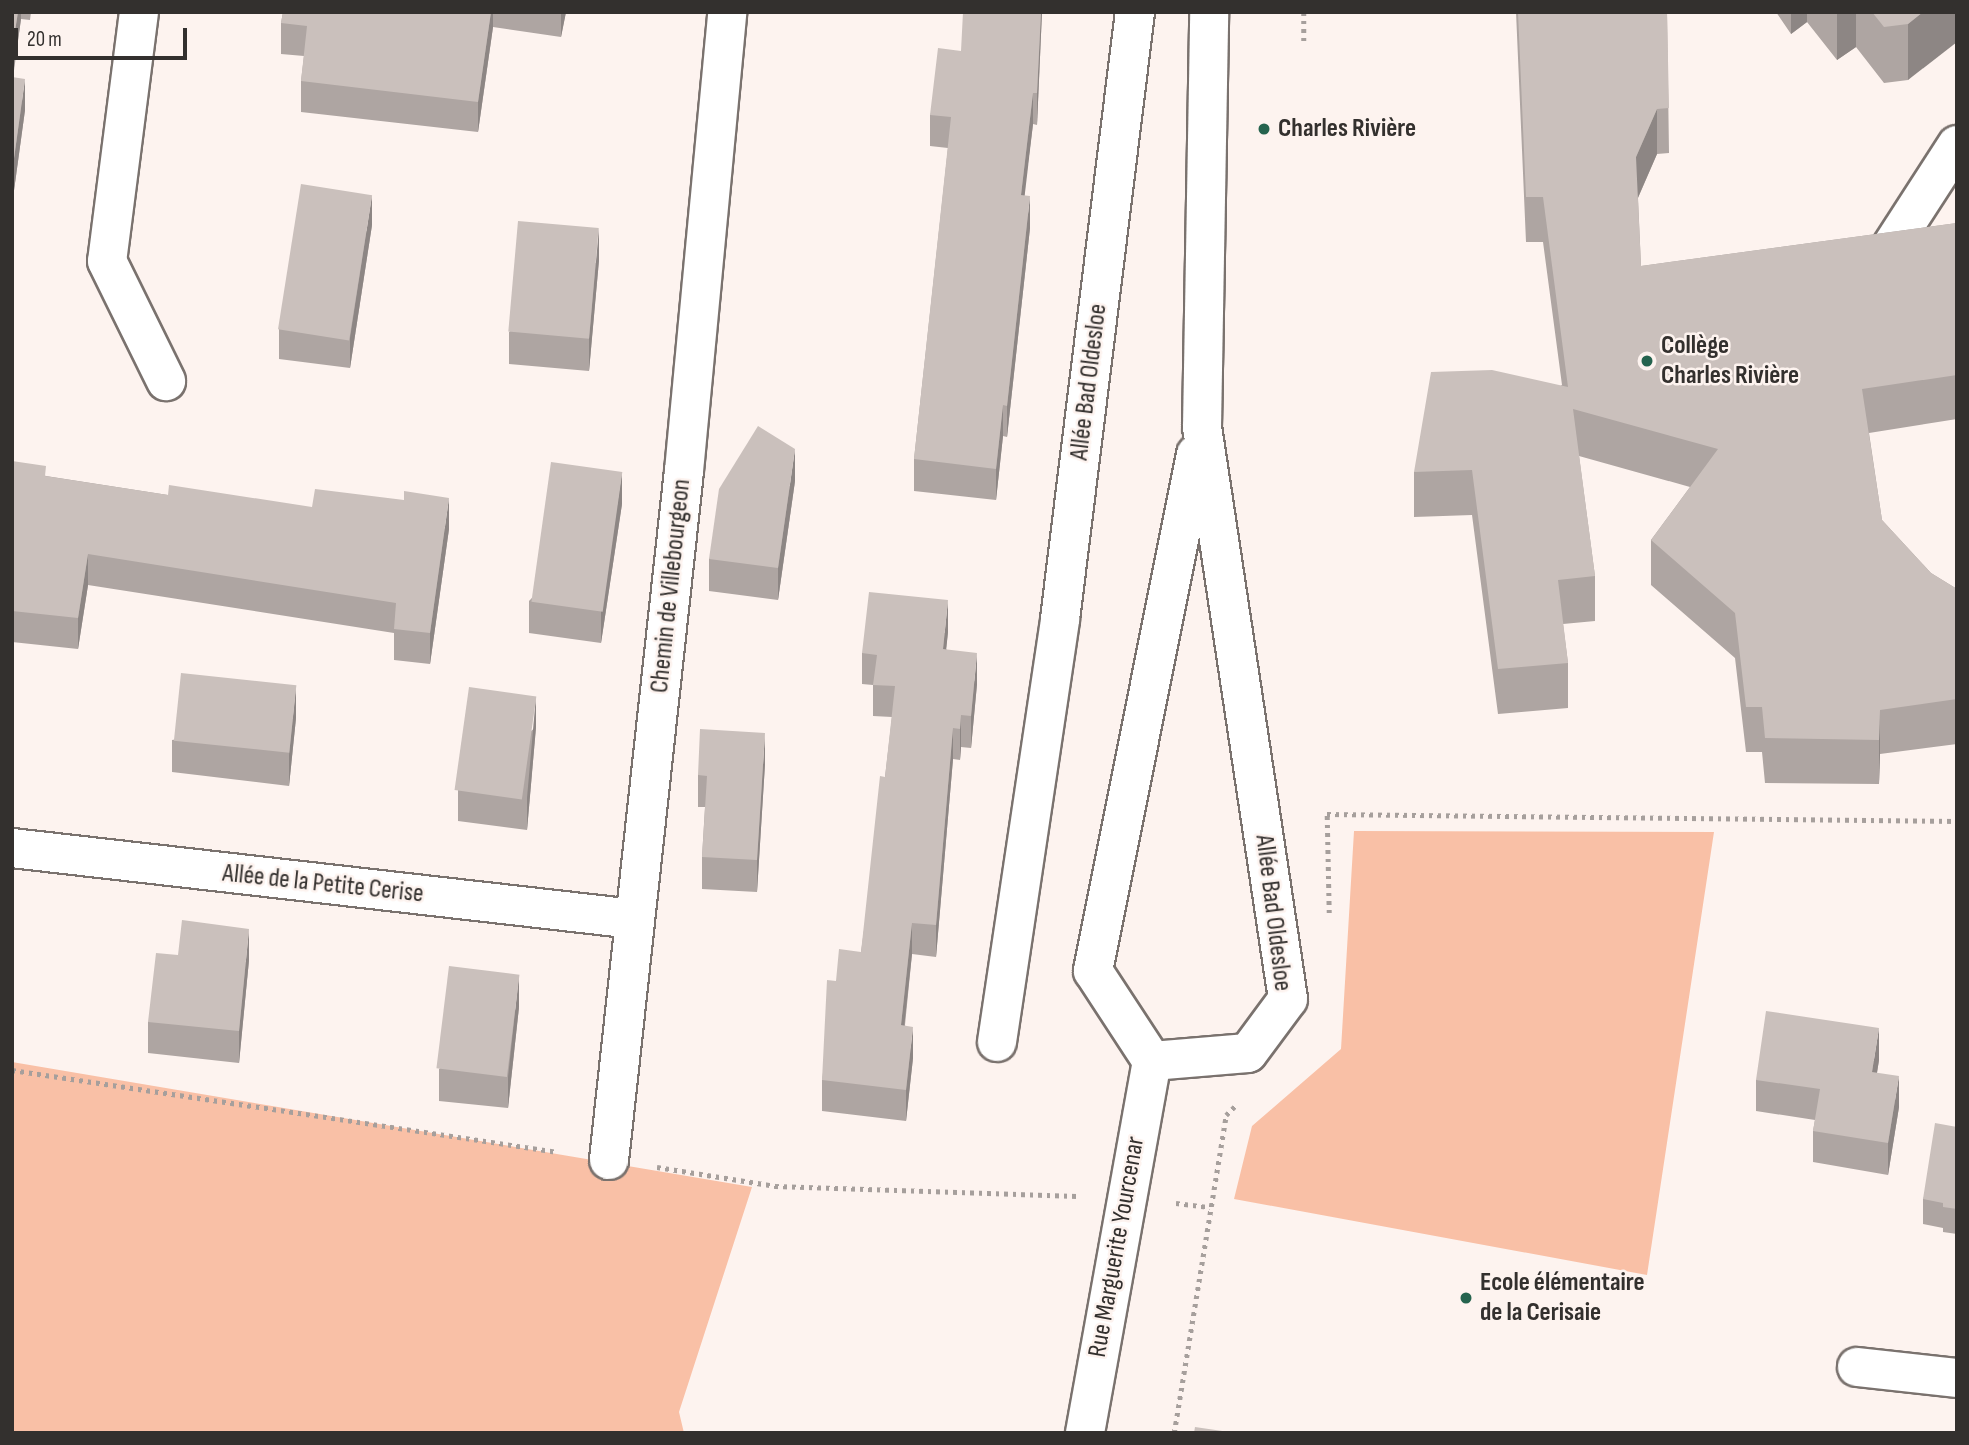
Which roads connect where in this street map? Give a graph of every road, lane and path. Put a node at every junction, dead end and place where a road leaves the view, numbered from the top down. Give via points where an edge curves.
1 (139, 12) edge
2 (727, 12) edge
3 (1135, 12) edge
4 (1209, 12) edge
5 (1304, 12) edge
6 (1304, 43) dead end
7 (1957, 145) edge
8 (1889, 250) edge
9 (166, 381) dead end
10 (1202, 427) junction
11 (1327, 814) dead end
12 (1957, 821) edge
13 (12, 848) edge
14 (634, 919) junction
15 (997, 1042) dead end
16 (1152, 1061) junction
17 (609, 1160) dead end
18 (1210, 1207) dead end
19 (1857, 1367) dead end
20 (1957, 1378) edge
21 (1085, 1433) edge
22 (1174, 1433) edge

1 - 9 street via 107,261
2 - 14 street, Chemin de Villebourgeon via 684,471
3 - 15 street, Allée Bad Oldesloe via 1060,619
4 - 10 street, Allée Bad Oldesloe
5 - 6 path
7 - 8 street
10 - 16 street, Allée Bad Oldesloe via 1093,971
10 - 16 street, Allée Bad Oldesloe via 1288,999 1248,1053
11 - 12 path
13 - 14 street, Allée de la Petite Cerise
14 - 17 street, Chemin de Villebourgeon
16 - 21 street, Rue Marguerite Yourcenar
18 - 22 path
19 - 20 street

